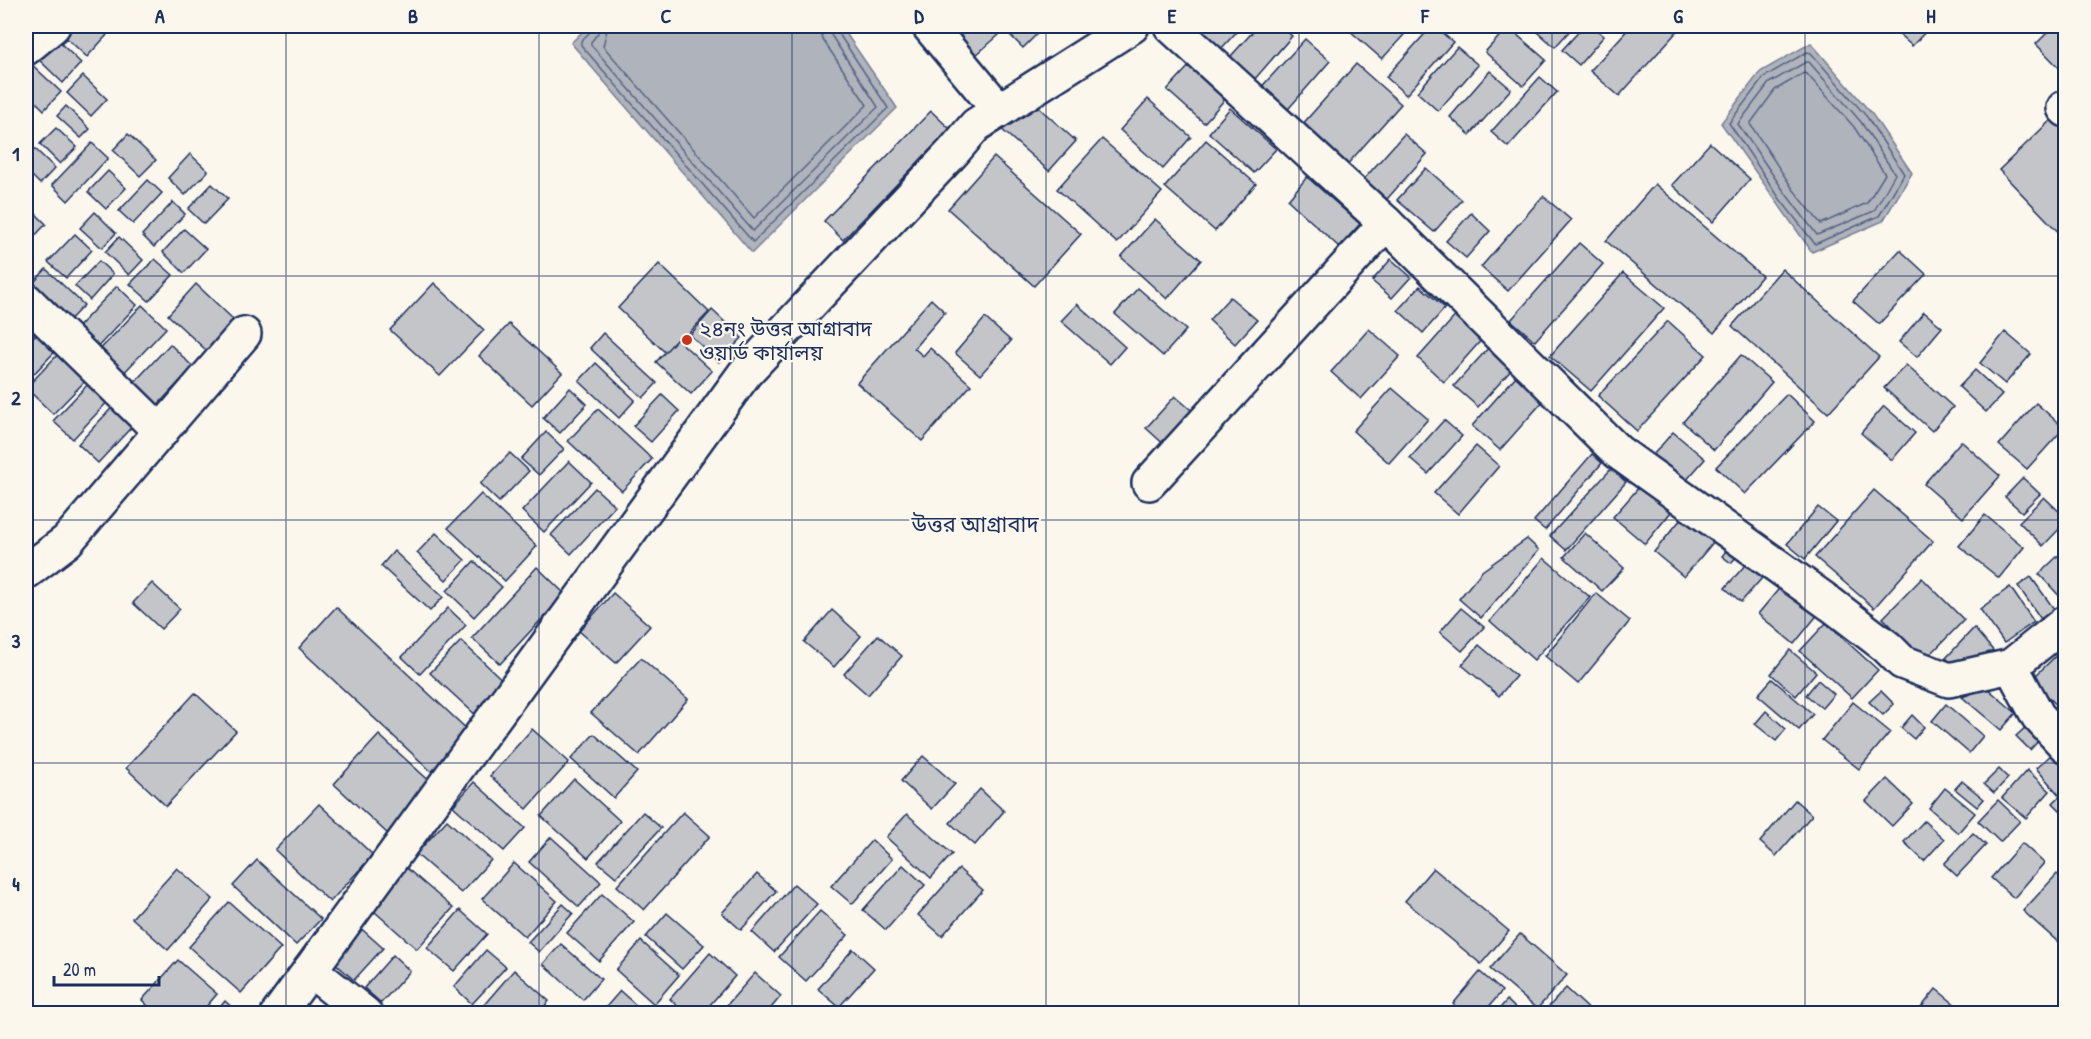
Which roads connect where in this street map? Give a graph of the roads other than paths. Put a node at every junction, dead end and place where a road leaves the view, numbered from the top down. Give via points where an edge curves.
1 (53, 26) edge
2 (929, 26) edge
3 (1132, 26) edge
4 (1171, 26) edge
5 (26, 48) edge
6 (999, 110) junction
7 (1386, 223) junction
8 (26, 300) edge
9 (244, 334) dead end
10 (161, 432) junction
11 (1149, 483) dead end
12 (26, 572) edge
13 (2066, 622) edge
14 (2011, 666) junction
15 (2066, 746) edge
16 (310, 970) junction
17 (278, 1014) edge
18 (365, 1014) edge

1 - 5 street
2 - 6 street
3 - 6 street
4 - 7 street
6 - 16 street via 976,125 745,373
7 - 11 street
7 - 14 street via 1618,452 1832,605 1902,662 1948,680
8 - 10 street
9 - 10 street
10 - 12 street via 67,541
13 - 14 street
14 - 15 street via 2038,716
16 - 17 street
16 - 18 street

